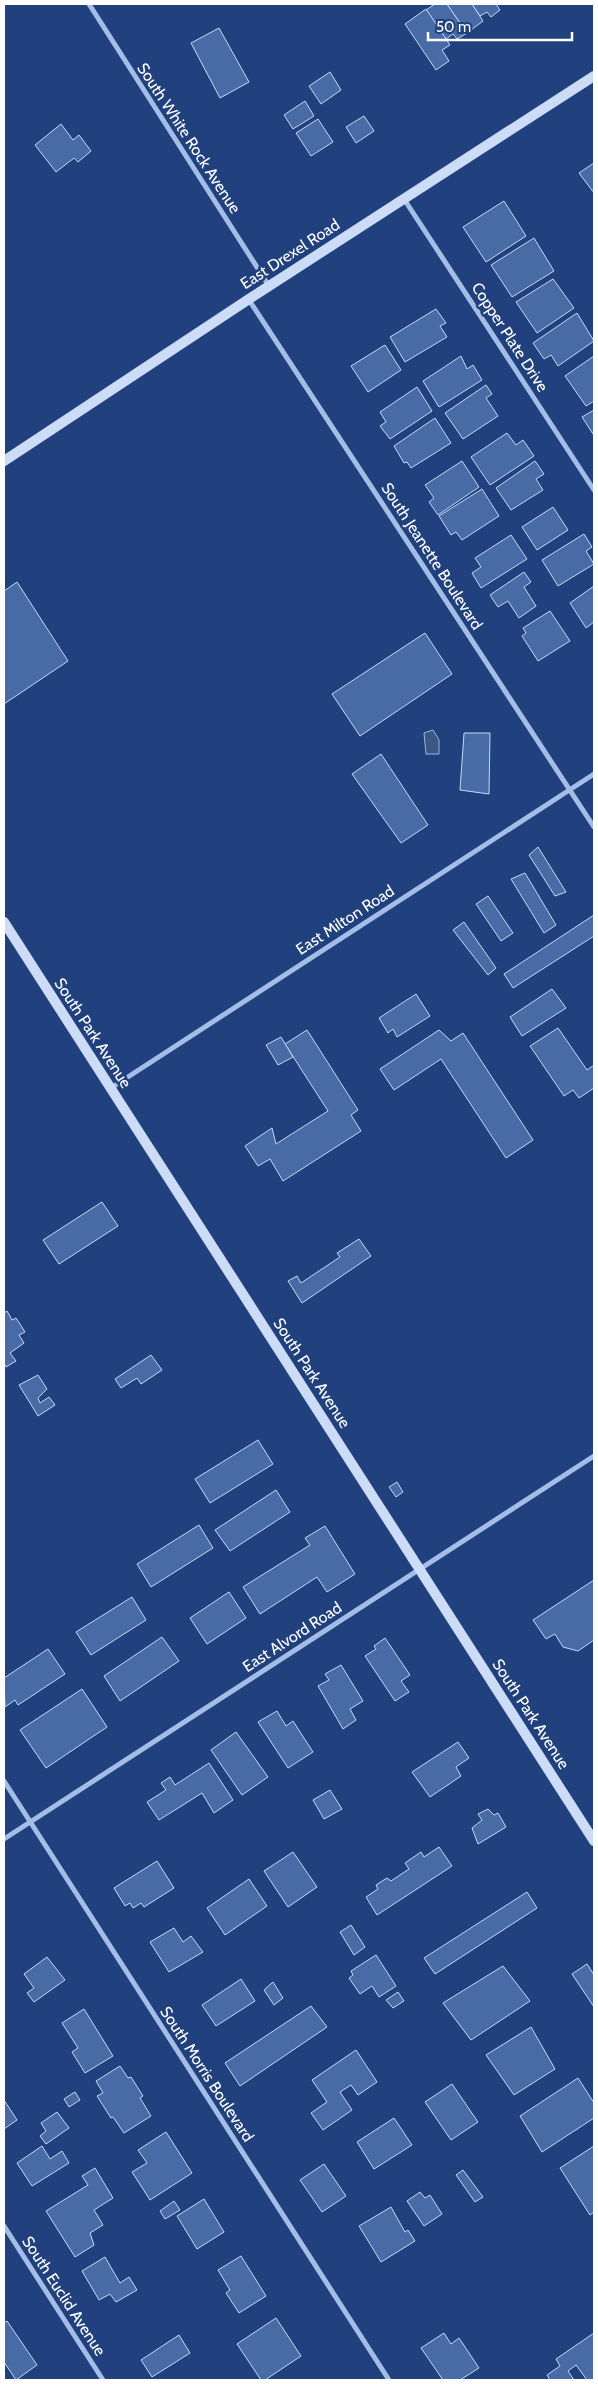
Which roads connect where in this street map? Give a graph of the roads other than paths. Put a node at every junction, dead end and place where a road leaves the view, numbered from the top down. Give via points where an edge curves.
1 (89, 4) edge
2 (594, 76) edge
3 (404, 199) junction
4 (269, 286) junction
5 (249, 299) junction
6 (4, 461) edge
7 (594, 490) edge
8 (594, 774) edge
9 (570, 790) junction
10 (594, 827) edge
11 (4, 922) edge
12 (110, 1088) junction
13 (594, 1456) edge
14 (419, 1569) junction
15 (4, 1781) edge
16 (30, 1822) junction
17 (4, 1839) edge
18 (594, 1841) edge
19 (4, 2226) edge
20 (103, 2380) edge
21 (389, 2380) edge

1 - 4 street, South White Rock Avenue
2 - 3 main road, East Drexel Road
3 - 4 main road, East Drexel Road
3 - 7 street, Copper Plate Drive
4 - 5 main road, East Drexel Road
5 - 6 main road, East Drexel Road
5 - 9 street, South Jeanette Boulevard
8 - 9 street, East Milton Road
9 - 10 street, South Jeanette Boulevard
9 - 12 street, East Milton Road
11 - 12 main road, South Park Avenue
12 - 14 main road, South Park Avenue
13 - 14 street, East Alvord Road
14 - 16 street, East Alvord Road
14 - 18 main road, South Park Avenue
15 - 16 street, South Morris Boulevard
16 - 17 street, East Alvord Road
16 - 21 street, South Morris Boulevard
19 - 20 street, South Euclid Avenue

